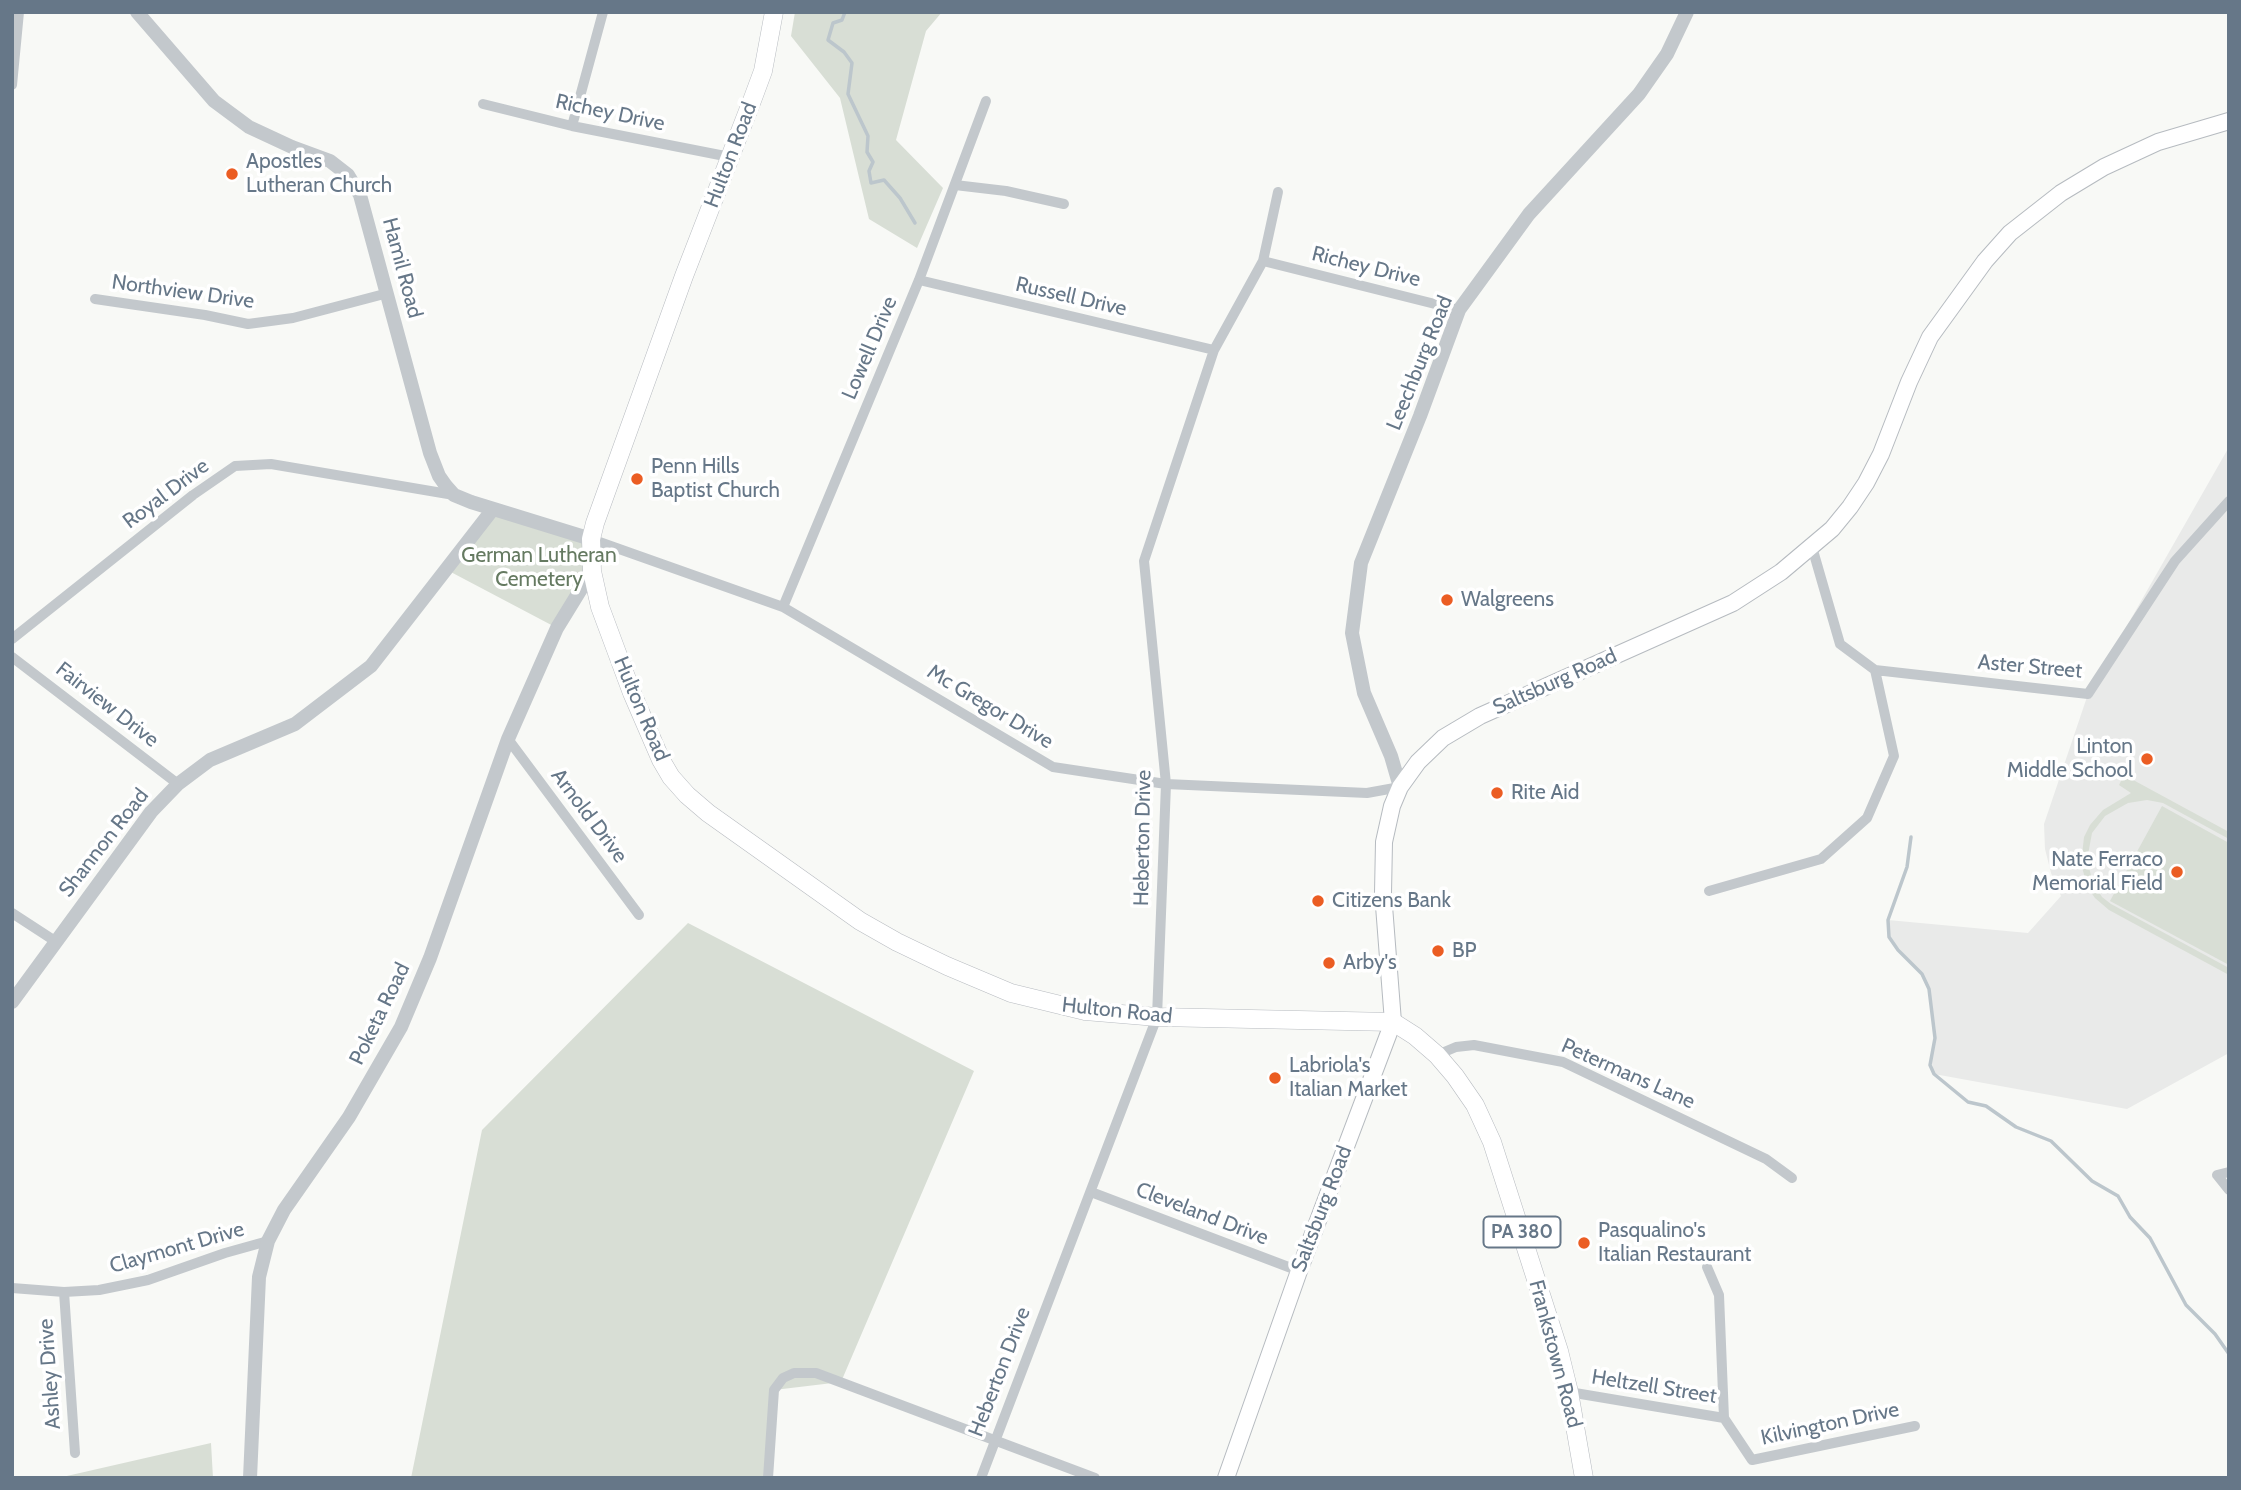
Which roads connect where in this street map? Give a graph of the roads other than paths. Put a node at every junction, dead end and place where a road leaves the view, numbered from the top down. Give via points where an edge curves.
1 (19, 12) edge
2 (137, 12) edge
3 (603, 12) edge
4 (774, 12) edge
5 (1687, 12) edge
6 (12, 85) edge
7 (986, 102) dead end
8 (483, 104) dead end
9 (2229, 121) edge
10 (572, 127) junction
11 (730, 157) junction
12 (955, 185) junction
13 (1278, 192) dead end
14 (1063, 204) dead end
15 (1263, 261) junction
16 (919, 280) junction
17 (388, 293) junction
18 (95, 299) dead end
19 (1459, 310) junction
20 (1214, 350) junction
21 (454, 495) junction
22 (2229, 501) edge
23 (493, 509) junction
24 (591, 539) junction
25 (1812, 547) junction
26 (592, 571) junction
27 (783, 607) junction
28 (12, 639) edge
29 (12, 657) edge
30 (1875, 670) junction
31 (508, 739) junction
32 (1166, 784) junction
33 (178, 785) junction
34 (1400, 787) junction
35 (1709, 891) dead end
36 (12, 913) edge
37 (639, 915) dead end
38 (55, 941) junction
39 (12, 1002) edge
40 (1157, 1017) junction
41 (1393, 1022) junction
42 (1437, 1055) junction
43 (2223, 1173) edge
44 (1792, 1178) dead end
45 (2229, 1190) edge
46 (1091, 1192) junction
47 (268, 1241) junction
48 (1707, 1268) dead end
49 (1298, 1272) junction
50 (12, 1288) edge
51 (64, 1292) junction
52 (1569, 1392) junction
53 (1724, 1418) junction
54 (1915, 1426) dead end
55 (995, 1438) junction
56 (75, 1453) dead end
57 (1752, 1460) joint
58 (250, 1478) edge
59 (768, 1478) edge
60 (981, 1478) edge
61 (1095, 1478) edge
62 (1226, 1478) edge
63 (1584, 1478) edge

1 - 6 street
2 - 17 street, Hamil Road via 214,101 248,127 330,161 348,175 360,195
3 - 10 street
4 - 11 main road, Hulton Road via 762,71
5 - 19 street, Leechburg Road via 1667,54 1639,94 1529,214
7 - 12 street, Lowell Drive
8 - 10 street, Richey Drive
9 - 25 main road, Saltsburg Road via 2158,142 2104,167 2010,233 1940,321 1866,483 1832,529
10 - 11 street, Richey Drive
11 - 24 main road, Hulton Road
12 - 14 street
12 - 16 street, Lowell Drive
13 - 15 street, Heberton Drive
15 - 19 street, Richey Drive
15 - 20 street, Heberton Drive
16 - 20 street, Russell Drive
16 - 27 street, Lowell Drive
17 - 18 street, Northview Drive via 293,318 248,324
17 - 21 street, Hamil Road via 430,453 439,476
19 - 34 street, Leechburg Road via 1362,563 1352,633 1364,693
20 - 32 street, Heberton Drive via 1144,561
21 - 23 street
21 - 28 street, Royal Drive via 271,464 235,466
22 - 30 street, Aster Street via 2175,561 2088,694
23 - 24 street
23 - 33 street, Shannon Road via 371,666 295,724 210,760
24 - 26 main road, Hulton Road
24 - 27 street, Mc Gregor Drive
25 - 30 street via 1840,644
25 - 34 main road, Saltsburg Road via 1733,603 1459,727 1418,762
26 - 31 street, Poketa Road via 557,628
26 - 40 main road, Hulton Road via 600,607 653,744 671,777 708,813 860,921 983,983 1085,1012
27 - 32 street, Mc Gregor Drive via 1053,767
29 - 33 street, Fairview Drive
30 - 35 street via 1894,755 1867,818 1821,859
31 - 37 street, Arnold Drive
31 - 47 street, Poketa Road via 401,1027
32 - 34 street, Mc Gregor Drive via 1367,793
32 - 40 street, Heberton Drive
33 - 38 street, Shannon Road via 151,812
34 - 41 main road, Saltsburg Road via 1387,822 1382,868
36 - 38 street
38 - 39 street, Shannon Road
40 - 41 main road, Hulton Road
40 - 46 street, Heberton Drive
41 - 42 main road, Frankstown Road / PA 380
41 - 49 main road, Saltsburg Road
42 - 44 street, Petermans Lane via 1474,1045 1563,1062 1766,1159
42 - 52 main road, Frankstown Road / PA 380 via 1475,1105 1492,1142
43 - 45 street
46 - 49 street, Cleveland Drive
46 - 55 street, Heberton Drive
47 - 51 street, Claymont Drive via 148,1280
47 - 58 street, Poketa Road via 259,1277
48 - 53 street via 1719,1295
49 - 62 main road, Saltsburg Road
50 - 51 street, Claymont Drive
51 - 56 street, Ashley Drive
52 - 53 street, Heltzell Street
52 - 63 main road, Frankstown Road / PA 380
53 - 57 street, Heltzell Street
54 - 57 street, Kilvington Drive
55 - 59 street via 816,1373 794,1373 774,1390
55 - 60 street, Heberton Drive
55 - 61 street

